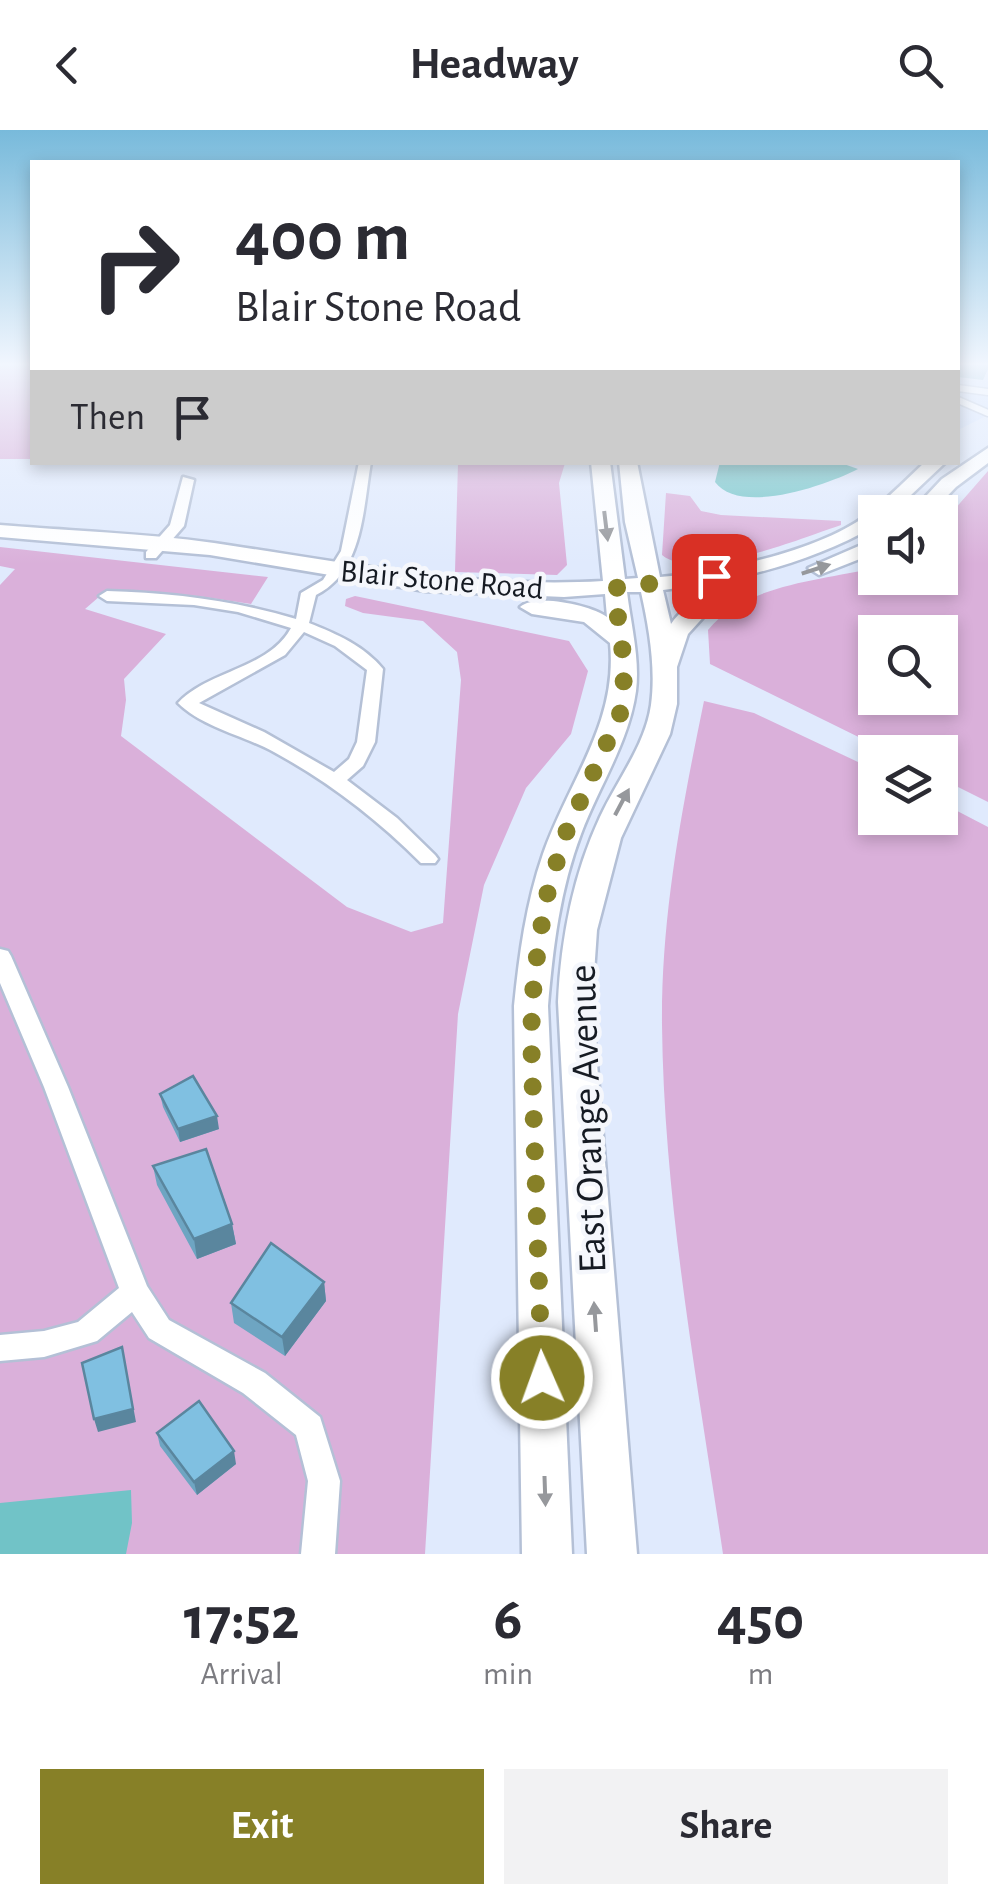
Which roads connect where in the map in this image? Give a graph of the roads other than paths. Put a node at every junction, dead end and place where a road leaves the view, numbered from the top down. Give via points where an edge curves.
1 (984, 442) edge
2 (364, 465) edge
3 (600, 465) edge
4 (628, 465) edge
5 (934, 465) edge
6 (188, 480) dead end
7 (901, 495) edge
8 (937, 495) edge
9 (858, 527) edge
10 (0, 530) edge
11 (0, 542) edge
12 (157, 549) junction
13 (643, 552) junction
14 (858, 552) edge
15 (333, 577) junction
16 (737, 580) junction
17 (651, 593) junction
18 (107, 596) dead end
19 (524, 606) junction
20 (617, 611) junction
21 (299, 627) junction
22 (664, 676) junction
23 (335, 780) junction
24 (428, 859) dead end
25 (0, 956) edge
26 (135, 1292) junction
27 (0, 1348) edge
28 (318, 1554) edge
29 (548, 1554) edge
30 (612, 1554) edge

1 - 8 street
2 - 15 street via 348,551
3 -> 20 street, East Orange Avenue
4 - 13 street, East Orange Avenue
5 - 7 street
6 - 12 street via 177,526
9 - 16 street, Blair Stone Road
10 - 12 street, Blair Stone Road
11 - 12 street, Blair Stone Road
12 - 15 street, Blair Stone Road
13 - 16 street via 678,573
13 - 17 street, East Orange Avenue
16 -> 14 street, Blair Stone Road via 805,573
15 - 19 street, Blair Stone Road via 423,600
15 - 20 street, Blair Stone Road via 477,588
15 - 21 street via 331,590 310,606
16 - 17 street, Blair Stone Road
16 - 22 street via 675,631
17 - 20 street, Blair Stone Road
17 - 22 street, East Orange Avenue
18 - 21 street via 192,600
19 - 20 street, Blair Stone Road
19 - 20 street via 590,616
20 -> 29 street, East Orange Avenue via 625,669 620,714 557,858 531,1006
21 - 23 street via 354,649 375,668 361,754
21 - 23 street via 276,659 242,670 187,703
30 -> 22 street, East Orange Avenue via 576,1059 576,975 592,879 656,736
23 - 24 street
25 - 26 street
26 - 27 street via 87,1332
26 - 28 street via 159,1329 254,1383 309,1427 324,1480

